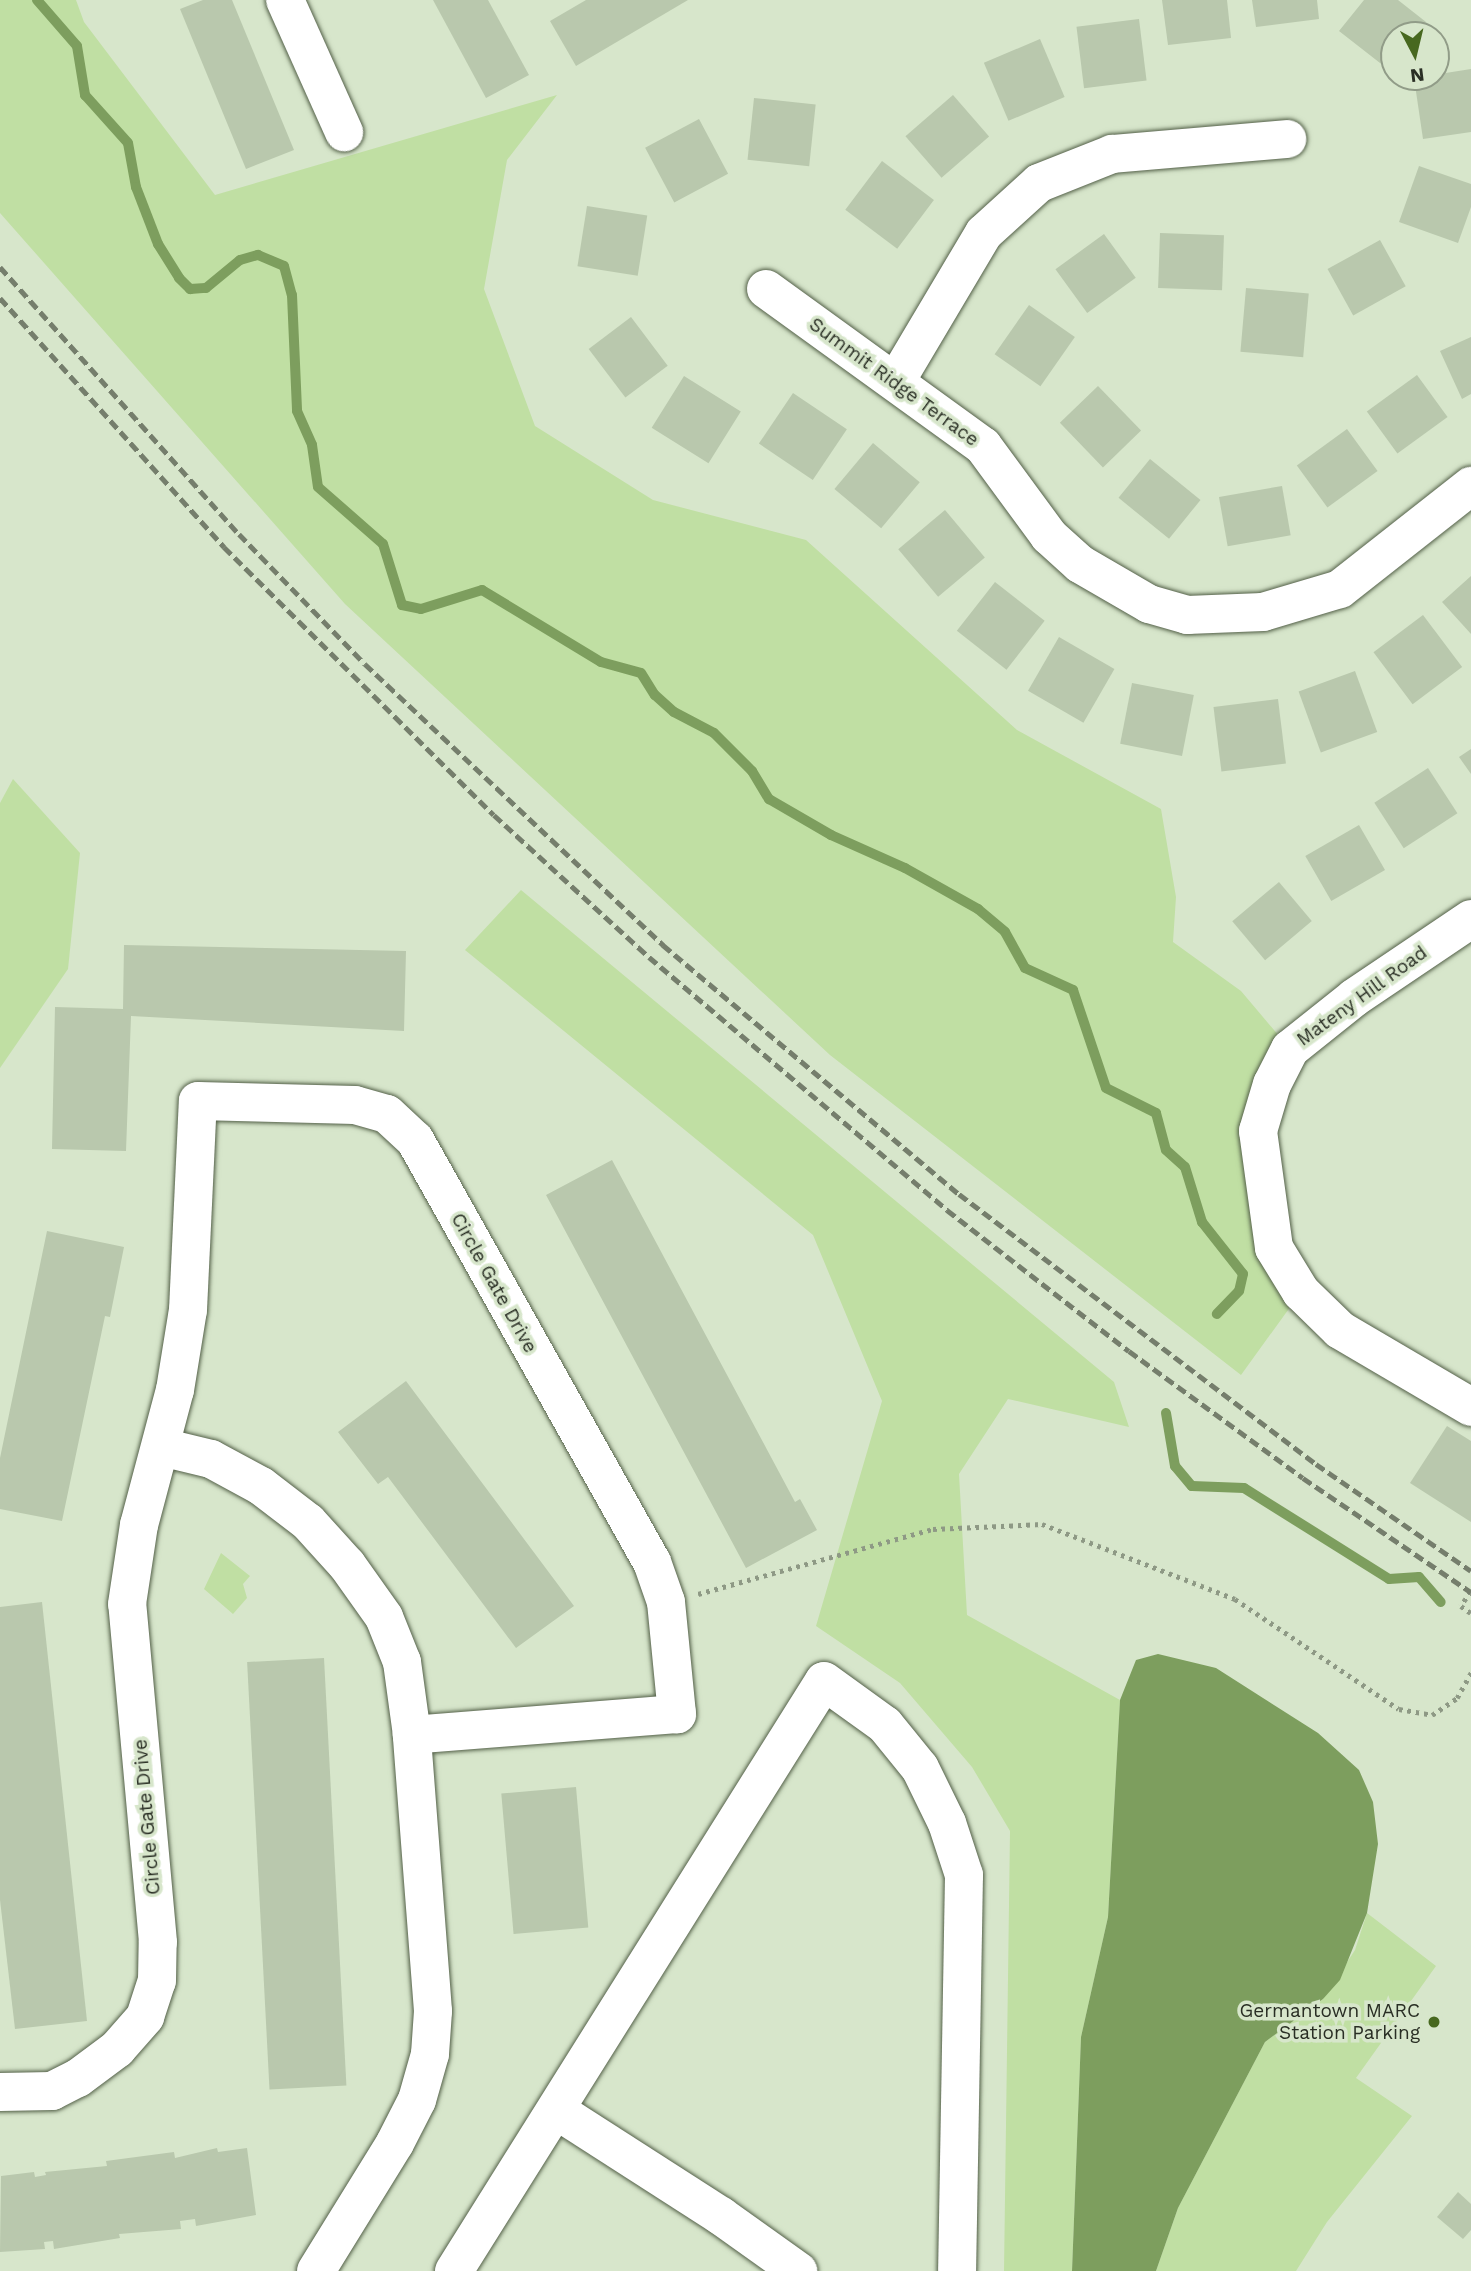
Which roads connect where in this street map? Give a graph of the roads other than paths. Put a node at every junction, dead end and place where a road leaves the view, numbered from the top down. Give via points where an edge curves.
1 (285, 0) edge
2 (344, 132) dead end
3 (1287, 139) dead end
4 (766, 289) dead end
5 (896, 381) junction
6 (1471, 486) edge
7 (1471, 919) edge
8 (1471, 1407) edge
9 (161, 1447) junction
10 (412, 1735) junction
11 (0, 2092) edge
12 (555, 2110) junction
13 (316, 2271) edge
14 (454, 2271) edge
15 (798, 2271) edge
16 (957, 2271) edge

1 - 2 street
3 - 5 street via 1112,154 1039,183 984,233
4 - 5 street, Summit Ridge Terrace
5 - 6 street, Summit Ridge Terrace via 983,446 1049,536 1080,564 1149,604 1187,615 1263,612 1340,589
7 - 8 street, Mateny Hill Road via 1354,998 1290,1049 1272,1084 1258,1131 1274,1248 1301,1292 1340,1330
9 - 10 street via 211,1459 261,1486 308,1522 347,1565 384,1617 402,1662
9 - 10 street, Circle Gate Drive via 188,1310 198,1101 355,1105 387,1115 415,1140 652,1562 666,1602 677,1714
9 - 11 street, Circle Gate Drive via 139,1525 127,1604 158,1942 157,1981 145,2017 117,2049 78,2078 52,2091
10 - 13 street via 433,2011 430,2054 417,2100 395,2143
12 - 14 street
12 - 15 street
12 - 16 street via 824,1682 885,1725 920,1768 947,1823 964,1875

